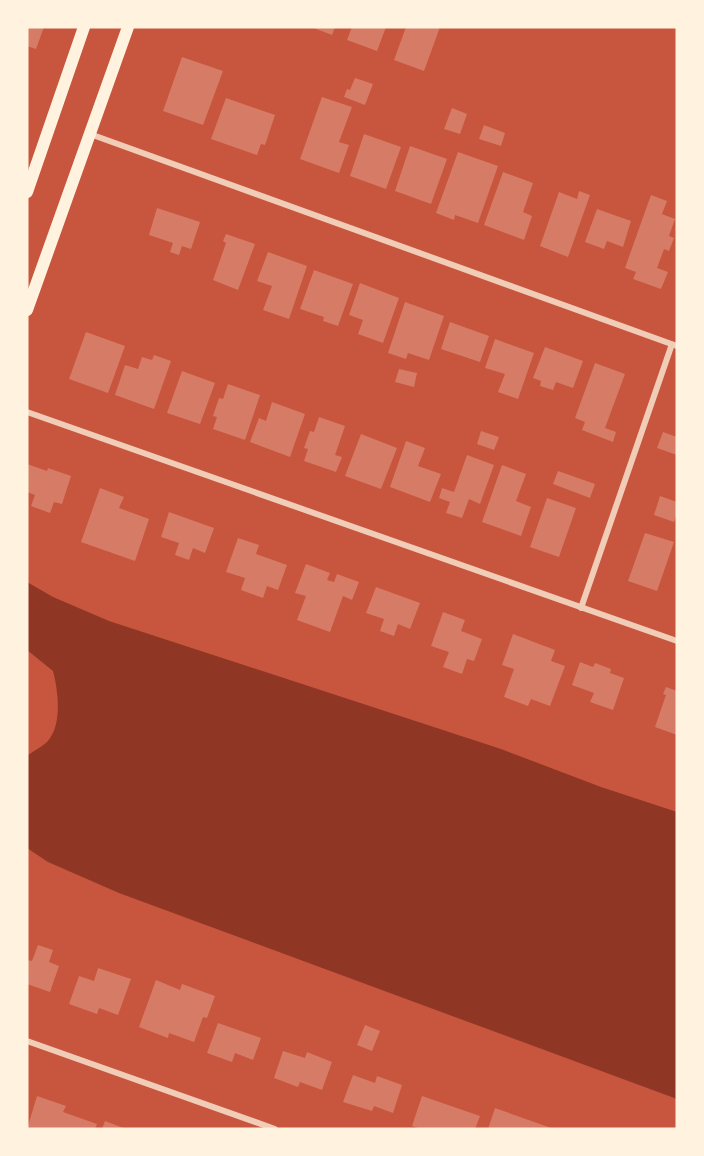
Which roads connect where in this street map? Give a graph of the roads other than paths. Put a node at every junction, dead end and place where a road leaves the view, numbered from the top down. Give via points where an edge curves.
1 (84, 27) edge
2 (128, 27) edge
3 (90, 134) junction
4 (27, 192) edge
5 (27, 310) edge
6 (675, 345) edge
7 (27, 412) edge
8 (582, 608) junction
9 (677, 642) edge
10 (27, 1041) edge
11 (275, 1129) edge

1 - 4 main road
2 - 3 main road
3 - 5 main road
3 - 6 street
6 - 8 street
7 - 8 street
8 - 9 street
10 - 11 street

